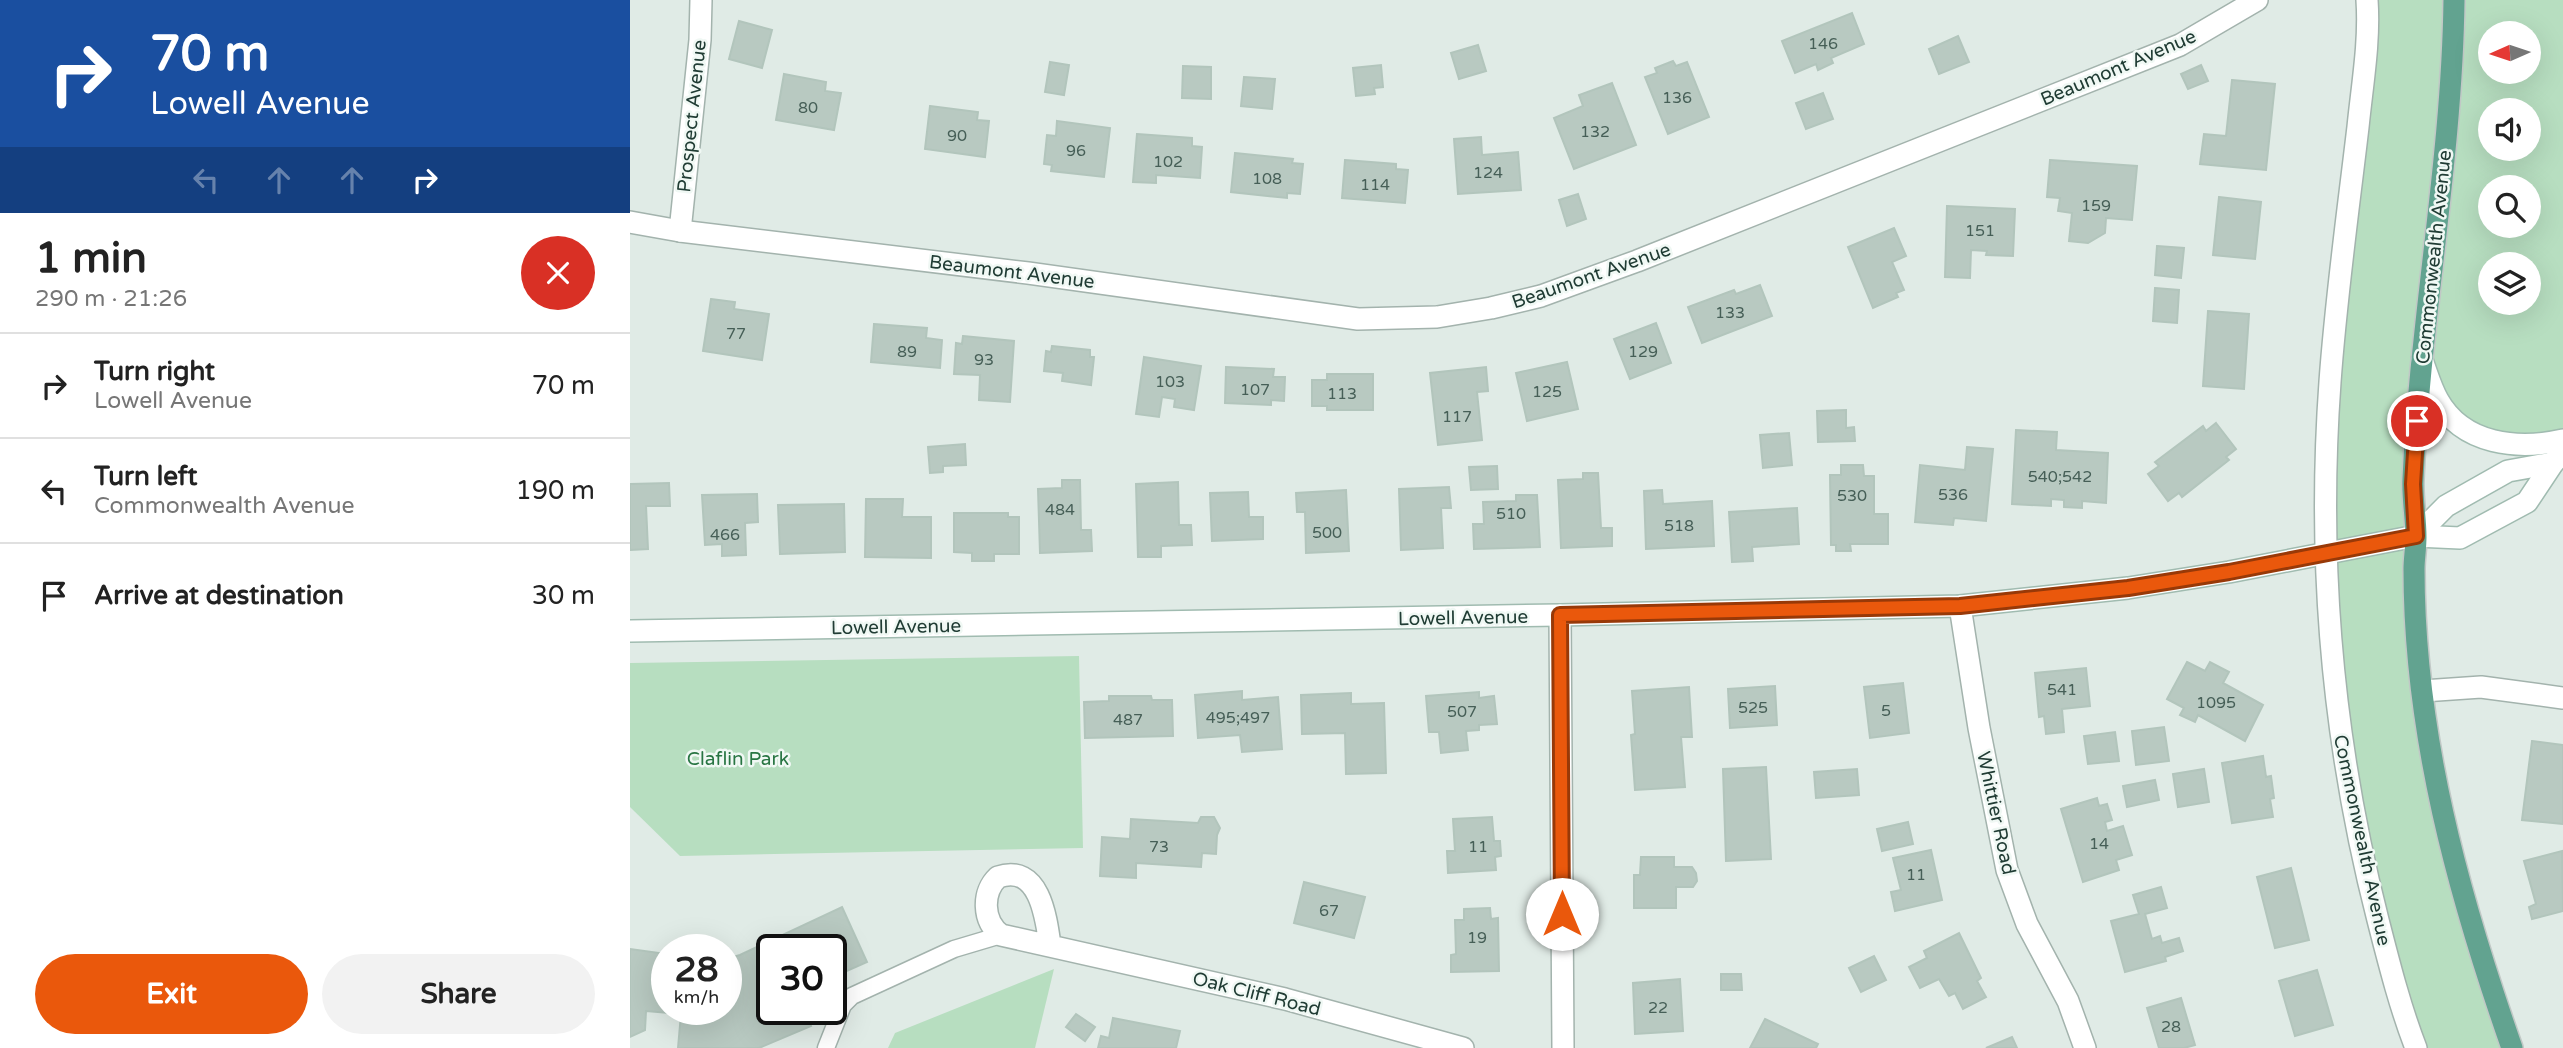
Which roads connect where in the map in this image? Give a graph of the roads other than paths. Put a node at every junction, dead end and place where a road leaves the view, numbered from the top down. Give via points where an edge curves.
1 (701, 0) edge
2 (2257, 0) edge
3 (2367, 0) edge
4 (2454, 0) edge
5 (630, 222) edge
6 (680, 231) junction
7 (2422, 360) junction
8 (2563, 440) edge
9 (2558, 457) edge
10 (2416, 536) junction
11 (2327, 553) junction
12 (1960, 606) junction
13 (1560, 615) junction
14 (630, 631) edge
15 (2423, 691) junction
16 (2563, 698) edge
17 (1001, 935) junction
18 (1050, 945) junction
19 (827, 1048) edge
20 (1463, 1048) edge
21 (1563, 1048) edge
22 (2085, 1048) edge
23 (2416, 1048) edge
24 (2512, 1048) edge

1 - 6 street, Prospect Avenue
2 - 6 street, Beaumont Avenue via 2180,45 1637,261 1541,296 1437,317 1357,319 1028,272
3 - 11 street, Commonwealth Avenue via 2364,68 2330,381
4 - 7 main road, Commonwealth Avenue via 2450,94
5 - 6 street, Beaumont Avenue
7 - 8 street via 2448,414 2481,437 2508,445 2538,446
7 - 10 main road, Commonwealth Avenue via 2413,478
9 - 10 street via 2508,471 2446,506
9 - 10 street, Lowell Avenue via 2527,502 2460,538
10 - 11 street, Lowell Avenue
10 - 15 main road, Commonwealth Avenue via 2414,581
11 - 12 street, Lowell Avenue via 2128,588
11 - 23 street, Commonwealth Avenue via 2333,670 2347,779 2376,912
12 - 13 street, Lowell Avenue
12 - 22 street, Whittier Road via 2007,870
13 - 14 street, Lowell Avenue
13 - 21 street
15 - 16 street via 2481,687
15 - 24 main road, Commonwealth Avenue via 2451,853
17 - 18 street, Oak Cliff Road
17 - 18 street via 988,918 988,896 992,882 1012,874 1030,883 1042,900
17 - 19 lane via 954,949 850,997
18 - 20 street, Oak Cliff Road via 1285,999

